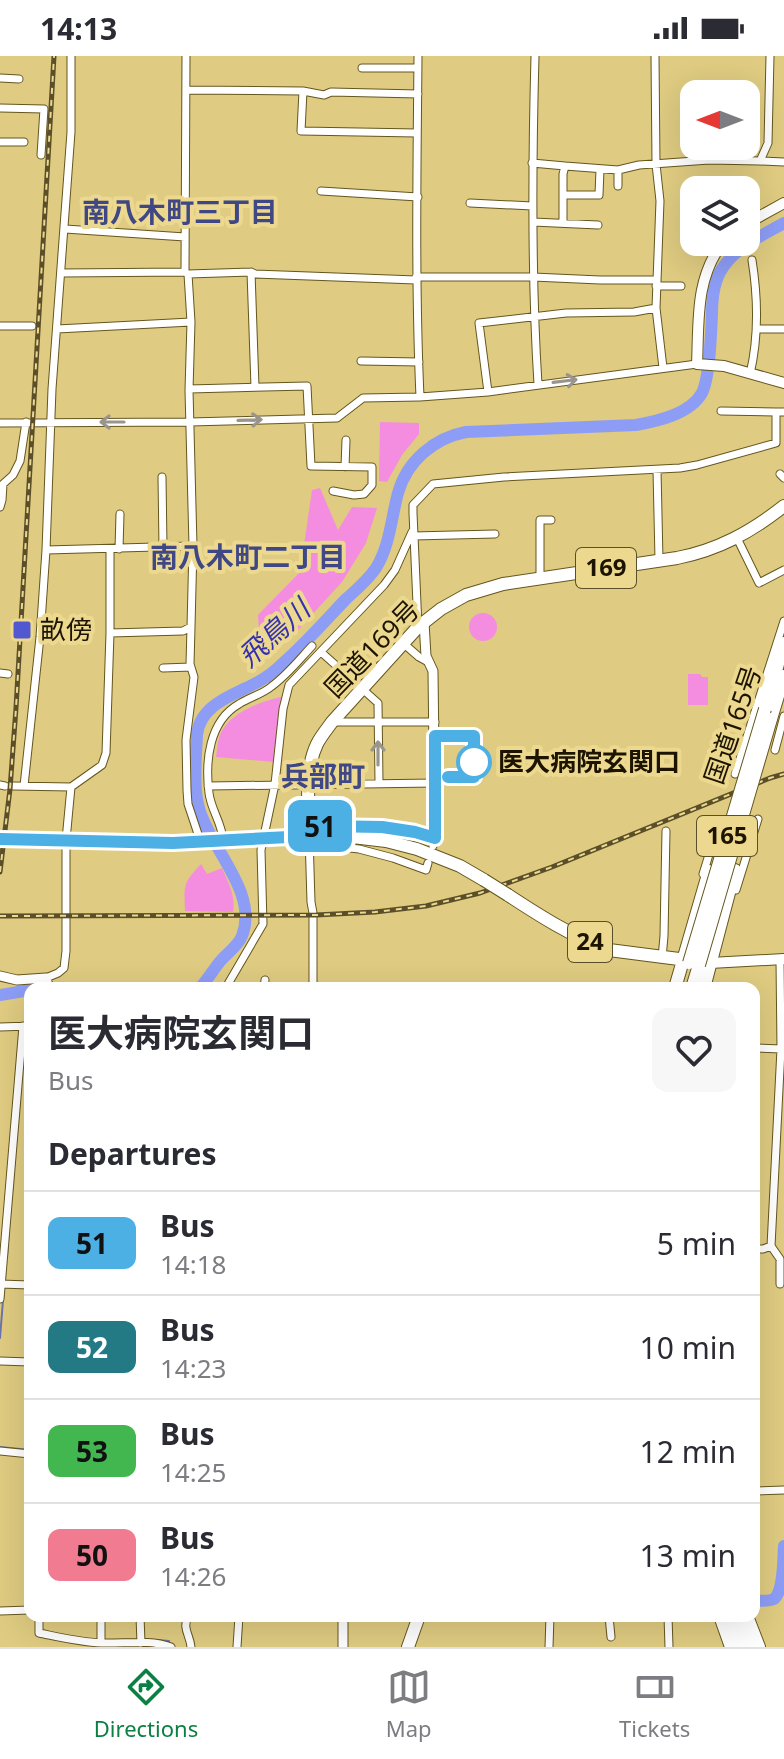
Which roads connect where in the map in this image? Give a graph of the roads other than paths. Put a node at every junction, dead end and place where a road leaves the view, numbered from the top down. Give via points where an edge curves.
1 (71, 56) edge
2 (186, 56) edge
3 (418, 56) edge
4 (535, 56) edge
5 (655, 56) edge
6 (770, 56) edge
7 (362, 68) dead end
8 (418, 68) junction
9 (0, 78) edge
10 (19, 79) dead end
11 (186, 90) junction
12 (303, 91) junction
13 (418, 94) junction
14 (0, 108) edge
15 (417, 133) junction
16 (0, 142) edge
17 (24, 142) dead end
18 (41, 155) dead end
19 (760, 161) junction
20 (784, 162) edge
21 (532, 163) junction
22 (656, 164) junction
23 (565, 166) junction
24 (600, 169) junction
25 (618, 170) junction
26 (618, 186) dead end
27 (321, 191) dead end
28 (563, 195) junction
29 (418, 197) junction
30 (470, 203) dead end
31 (784, 203) edge
32 (532, 206) junction
33 (760, 216) edge
34 (533, 222) junction
35 (563, 223) junction
36 (598, 225) dead end
37 (65, 229) junction
38 (185, 237) junction
39 (713, 256) edge
40 (752, 260) dead end
41 (251, 272) junction
42 (61, 273) junction
43 (186, 273) junction
44 (533, 277) junction
45 (416, 279) junction
46 (656, 283) junction
47 (681, 286) dead end
48 (656, 308) junction
49 (535, 317) junction
50 (191, 322) junction
51 (0, 326) edge
52 (32, 326) dead end
53 (57, 329) junction
54 (757, 329) junction
55 (784, 329) edge
56 (361, 361) dead end
57 (419, 362) junction
58 (698, 364) junction
59 (663, 368) junction
60 (750, 374) junction
61 (784, 383) edge
62 (538, 384) junction
63 (255, 387) junction
64 (189, 389) junction
65 (488, 392) junction
66 (420, 397) junction
67 (721, 411) dead end
68 (780, 412) edge
69 (310, 418) junction
70 (26, 422) junction
71 (51, 422) junction
72 (190, 422) junction
73 (0, 423) edge
74 (346, 440) dead end
75 (345, 467) junction
76 (657, 470) junction
77 (162, 477) dead end
78 (333, 491) dead end
79 (784, 506) edge
80 (0, 507) edge
81 (120, 514) dead end
82 (551, 520) dead end
83 (413, 534) junction
84 (495, 534) dead end
85 (737, 538) junction
86 (193, 546) junction
87 (163, 547) junction
88 (110, 549) junction
89 (119, 549) junction
90 (46, 550) junction
91 (659, 560) junction
92 (784, 570) edge
93 (540, 578) junction
94 (784, 621) edge
95 (421, 624) junction
96 (191, 627) junction
97 (110, 633) junction
98 (403, 643) junction
99 (784, 643) edge
100 (312, 646) dead end
101 (321, 652) junction
102 (313, 660) junction
103 (430, 663) junction
104 (191, 667) junction
105 (163, 668) dead end
106 (784, 676) edge
107 (282, 677) junction
108 (362, 689) junction
109 (773, 713) edge
110 (332, 722) junction
111 (378, 722) junction
112 (435, 722) junction
113 (775, 750) dead end
114 (735, 774) dead end
115 (379, 783) junction
116 (435, 783) junction
117 (275, 784) junction
118 (309, 784) junction
119 (6, 786) edge
120 (24, 786) junction
121 (208, 786) junction
122 (71, 787) junction
123 (758, 819) dead end
124 (666, 831) dead end
125 (716, 832) dead end
126 (309, 836) junction
127 (263, 837) junction
128 (0, 839) edge
129 (66, 840) junction
130 (222, 840) junction
131 (202, 842) junction
132 (434, 842) joint
133 (428, 863) dead end
134 (690, 935) junction
135 (662, 958) junction
136 (782, 960) edge
137 (695, 963) junction
138 (0, 976) edge
139 (38, 982) edge
140 (50, 982) edge
141 (229, 982) edge
142 (313, 982) edge
143 (680, 982) edge
144 (685, 982) edge
145 (693, 982) edge
146 (702, 982) edge
147 (24, 1026) edge
148 (0, 1027) edge
149 (24, 1046) edge
150 (760, 1048) edge
151 (781, 1049) junction
152 (771, 1246) junction
153 (760, 1249) edge
154 (0, 1284) edge
155 (780, 1284) dead end
156 (24, 1285) edge
157 (0, 1299) edge
158 (0, 1361) edge
159 (24, 1362) edge
160 (0, 1451) edge
161 (24, 1453) edge
162 (784, 1490) edge
163 (760, 1491) edge
164 (24, 1610) edge
165 (0, 1611) edge
166 (39, 1622) edge
167 (101, 1622) edge
168 (140, 1622) edge
169 (186, 1622) edge
170 (239, 1622) edge
171 (343, 1622) edge
172 (417, 1622) edge
173 (550, 1622) edge
174 (610, 1622) edge
175 (668, 1622) edge
176 (722, 1622) edge
177 (731, 1622) edge
178 (740, 1622) edge
179 (749, 1622) edge
180 (611, 1637) dead end
181 (101, 1643) junction
182 (141, 1643) junction
183 (90, 1644) edge
184 (191, 1646) edge
185 (171, 1647) edge
186 (237, 1647) edge
187 (343, 1647) edge
188 (408, 1647) edge
189 (549, 1647) edge
190 (669, 1647) edge
191 (731, 1647) edge
192 (740, 1647) edge
193 (749, 1647) edge
194 (759, 1647) edge

1 - 37 street
2 - 11 street
3 - 8 street
4 - 21 street
5 - 22 street
6 - 19 street via 768,143
7 - 8 street
8 - 13 street
9 - 10 street
11 - 12 street
11 - 38 street
12 - 13 street
12 - 15 street via 301,131
13 - 15 street
14 - 18 street via 44,109
15 - 29 street
16 - 17 street
19 - 20 street
19 - 22 street
21 - 23 street
21 - 32 street
22 - 25 street
22 - 46 street
23 - 24 street
23 - 28 street
24 - 25 street
24 - 28 street via 599,195
25 - 26 street
27 - 29 street
28 - 35 street
29 - 45 street
30 - 32 street
31 - 33 main road
32 - 34 street
34 - 35 street
34 - 44 street
35 - 36 street
37 - 38 street
37 - 42 street
38 - 43 street
39 - 58 main road via 701,285
40 - 54 street
41 - 43 street
41 - 45 street
41 - 63 street
42 - 43 street
42 - 53 street
43 - 50 street
44 - 45 street
44 - 46 street
44 - 49 street
45 - 57 street
46 - 47 street
46 - 48 street
48 - 49 street
48 - 59 street
49 - 62 street
49 - 65 street via 479,323
50 - 53 street
50 - 64 street
51 - 52 street
53 - 71 street
54 - 55 street
54 - 60 street
56 - 57 street
57 - 66 street
58 - 59 street
58 - 60 main road
62 -> 59 street
60 - 61 main road
62 - 65 street
63 - 64 street
63 - 69 street via 307,386
64 - 72 street
65 - 66 street
66 - 69 street via 363,398 337,418
67 - 68 street
68 - 76 street via 776,443
72 -> 69 street
69 - 75 street via 311,466
70 - 71 street
70 - 73 street
70 - 80 street via 20,461 3,484
72 -> 71 street
71 - 90 street
72 - 86 street
74 - 75 street
75 - 78 street via 372,467 372,485 364,494
76 - 83 street via 439,482 413,505
76 - 91 street
77 - 87 street
79 - 85 highway, 国道169号 / 169
81 - 89 street
82 - 93 street via 540,520
83 - 84 street
83 - 95 street
83 - 101 street via 384,585
85 - 91 highway, 国道169号 / 169 via 700,553
85 - 92 street via 759,583
86 - 87 street
86 - 96 street
87 - 89 street
88 - 89 street
88 - 90 street
88 - 97 street
90 - 120 street
91 - 93 highway, 国道169号 / 169
93 - 95 highway, 国道169号 / 169 via 466,595
94 - 114 street
95 - 98 highway, 国道169号 / 169
95 - 103 street
96 - 97 street
96 - 104 street
97 - 122 street via 106,753 102,765
98 - 103 street
98 - 108 highway, 国道169号 / 169
99 - 109 highway, 国道165号 / 165
100 - 107 street
101 - 102 street
101 - 108 street
102 - 107 street via 308,658 288,678
102 - 117 street via 289,685
103 - 112 street
104 - 105 street
104 - 131 street via 187,790
106 - 109 highway, 国道165号 / 165
107 - 121 street via 224,716 212,738
108 - 110 highway, 国道169号 / 169
108 - 111 street via 378,703
109 - 113 street
109 - 134 highway, 国道165号 / 165, bridge via 748,742
109 - 137 highway, 165, bridge
109 - 137 highway, 国道165号 / 165, bridge via 735,870
110 - 111 street
110 - 118 highway, 国道169号 / 169 via 316,746
111 - 112 street
115 -> 111 street
112 - 116 street
115 - 116 street
115 - 118 street
116 - 132 street
117 - 118 street
117 - 121 street
117 - 127 street
118 - 126 highway, 国道169号 / 169
119 - 120 street
120 - 122 street
121 - 130 street
122 - 129 street
123 - 137 street via 719,944
124 - 135 street
125 - 134 street via 691,913
126 - 127 highway, 24
126 - 132 street via 321,826 364,825 415,832
126 - 133 street via 323,845 359,849 426,870
126 - 135 highway, 24, bridge via 386,841 434,855 594,944
126 - 142 street
127 - 130 highway, 24
127 - 141 street via 263,924
128 - 129 highway, 24
129 - 131 highway, 24
129 - 140 street via 66,951 64,968
130 - 131 highway, 24
134 - 137 highway, 国道165号 / 165
135 - 137 highway, 24
136 - 137 main road
136 - 151 street
137 - 143 highway
137 - 144 highway
137 - 145 highway
137 - 146 highway
138 - 139 street
147 - 148 street
149 - 154 street
150 - 151 street
151 - 152 street
152 - 153 street
152 - 155 street via 780,1259
154 - 156 street
154 - 157 street
158 - 159 street
160 - 161 street
162 - 163 street
164 - 165 street
166 - 183 street via 39,1633
167 - 181 street
168 - 182 street
169 - 184 street
170 - 186 street
171 - 187 street
172 - 188 highway
173 - 189 street
174 - 180 street
175 - 190 street
176 - 191 highway
177 - 192 highway
178 - 193 highway
179 - 194 highway
181 - 182 street
181 - 183 street
182 - 185 street

